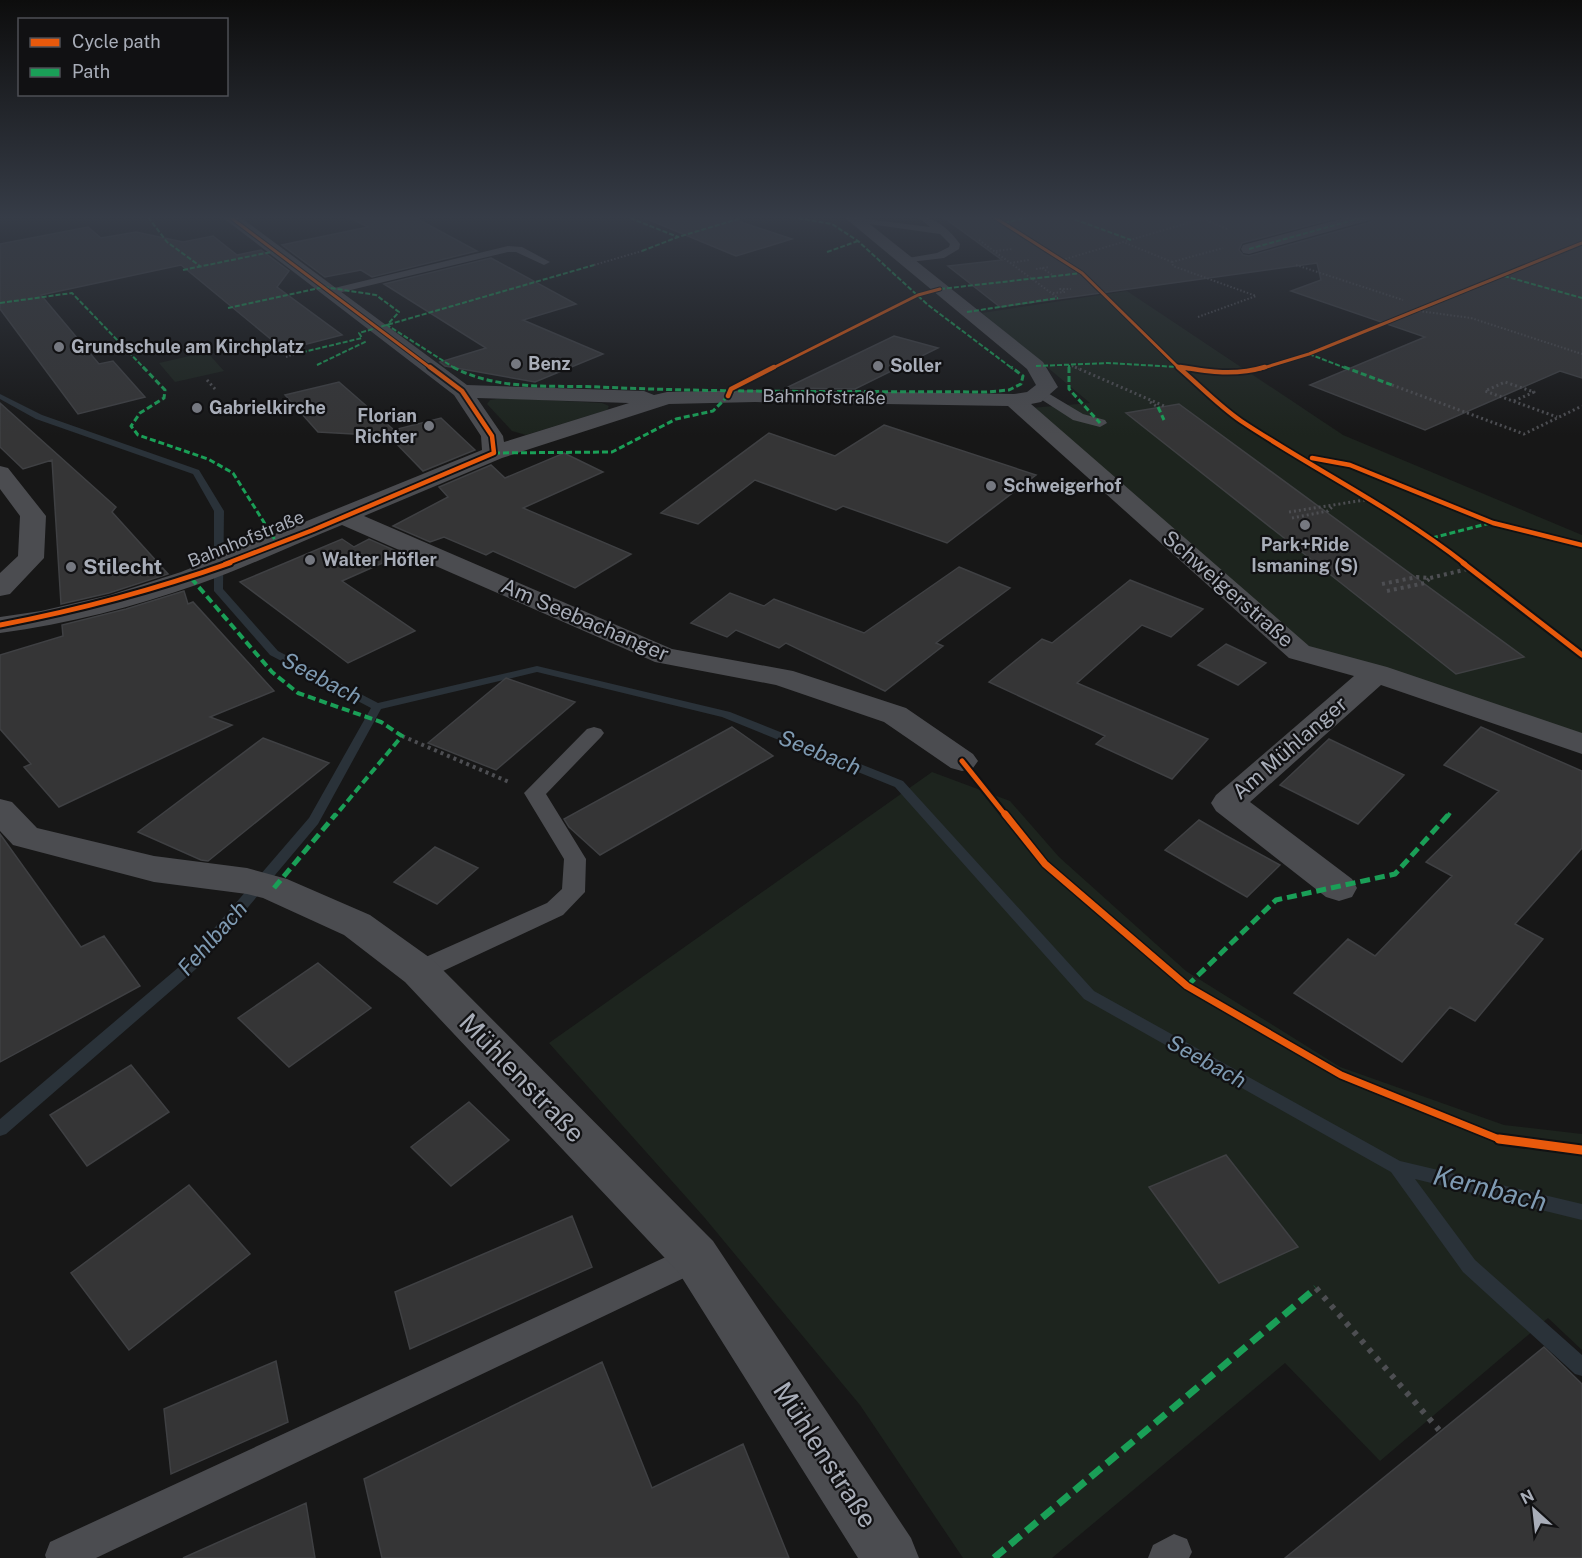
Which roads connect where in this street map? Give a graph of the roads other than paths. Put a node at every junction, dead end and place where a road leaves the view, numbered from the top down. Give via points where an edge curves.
1 (327, 290) edge
2 (339, 290) edge
3 (942, 290) edge
4 (330, 292) junction
5 (462, 391) junction
6 (1041, 393) junction
7 (667, 398) junction
8 (1014, 400) junction
9 (1100, 423) dead end
10 (494, 453) junction
11 (0, 472) edge
12 (344, 516) junction
13 (0, 588) edge
14 (0, 625) edge
15 (1376, 673) junction
16 (594, 733) dead end
17 (1582, 744) edge
18 (962, 761) dead end
19 (0, 810) edge
20 (1339, 888) dead end
21 (418, 971) junction
22 (696, 1257) junction
23 (63, 1555) dead end
24 (891, 1558) edge

1 - 4 street
2 - 4 lane
3 - 6 street via 1036,366 1047,387
4 - 5 street
5 - 7 street
5 - 10 street via 492,436
6 - 8 street, Bahnhofstraße
6 - 9 lane via 1078,417
7 - 8 street, Bahnhofstraße
7 - 10 street, Bahnhofstraße
8 - 15 street, Schweigerstraße via 1299,652
10 - 12 street, Bahnhofstraße
11 - 13 street via 33,516 31,558
12 - 14 street, Bahnhofstraße via 198,575 118,601
12 - 18 street, Am Seebachanger via 665,656 782,677 895,715
15 - 17 street, Schweigerstraße
15 - 20 street, Am Mühlanger via 1228,803
16 - 21 lane via 535,794 575,859 573,891 555,909
19 - 21 street, Mühlenstraße via 25,837 154,869 257,883 357,925
21 - 22 street, Mühlenstraße
22 - 23 lane
22 - 24 street, Mühlenstraße

